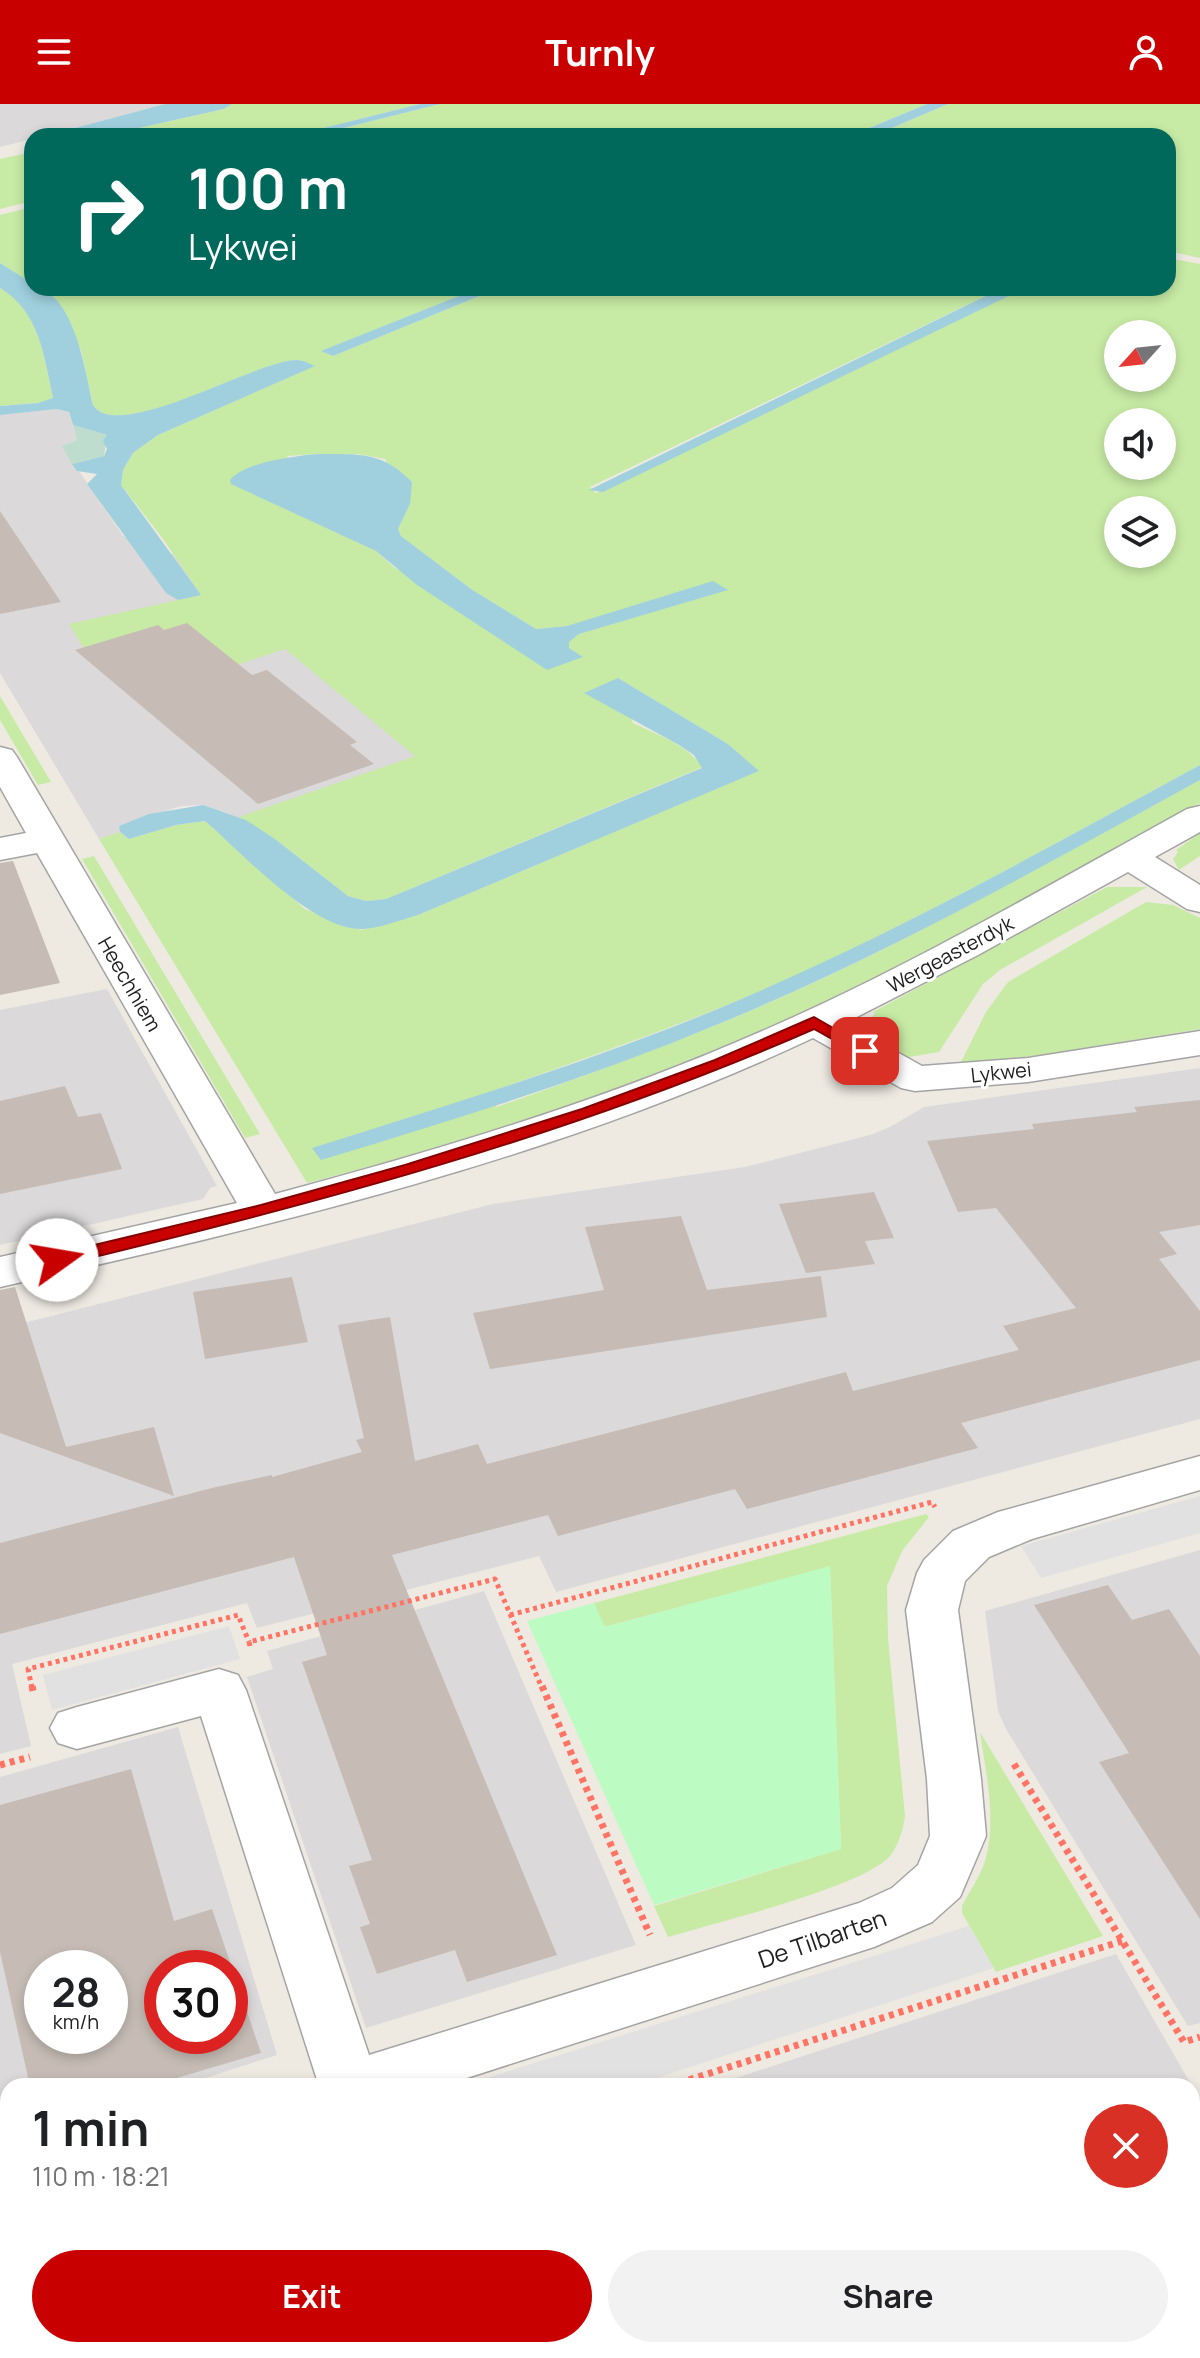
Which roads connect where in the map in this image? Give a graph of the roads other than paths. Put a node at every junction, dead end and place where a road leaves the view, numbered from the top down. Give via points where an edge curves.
1 (0, 757) edge
2 (1200, 817) edge
3 (47, 840) junction
4 (0, 849) edge
5 (1128, 856) junction
6 (1200, 901) edge
7 (814, 1022) junction
8 (1200, 1043) edge
9 (263, 1211) junction
10 (0, 1272) edge
11 (1200, 1473) edge
12 (77, 1728) dead end
13 (346, 2078) edge
14 (382, 2078) edge

1 - 3 street, Heechhiem
2 - 5 street, Wergeasterdyk
3 - 4 street
3 - 9 street, Heechhiem
5 - 6 street
5 - 7 street, Wergeasterdyk via 952,955
7 - 8 street, Lykwei via 915,1079 1028,1070
7 - 9 street, Wergeasterdyk via 588,1113
9 - 10 street, Wergeasterdyk
11 - 14 street, De Tilbarten via 1016,1525 971,1544 942,1573 932,1610 958,1836 940,1880 912,1905 874,1923
12 - 13 street via 219,1690

